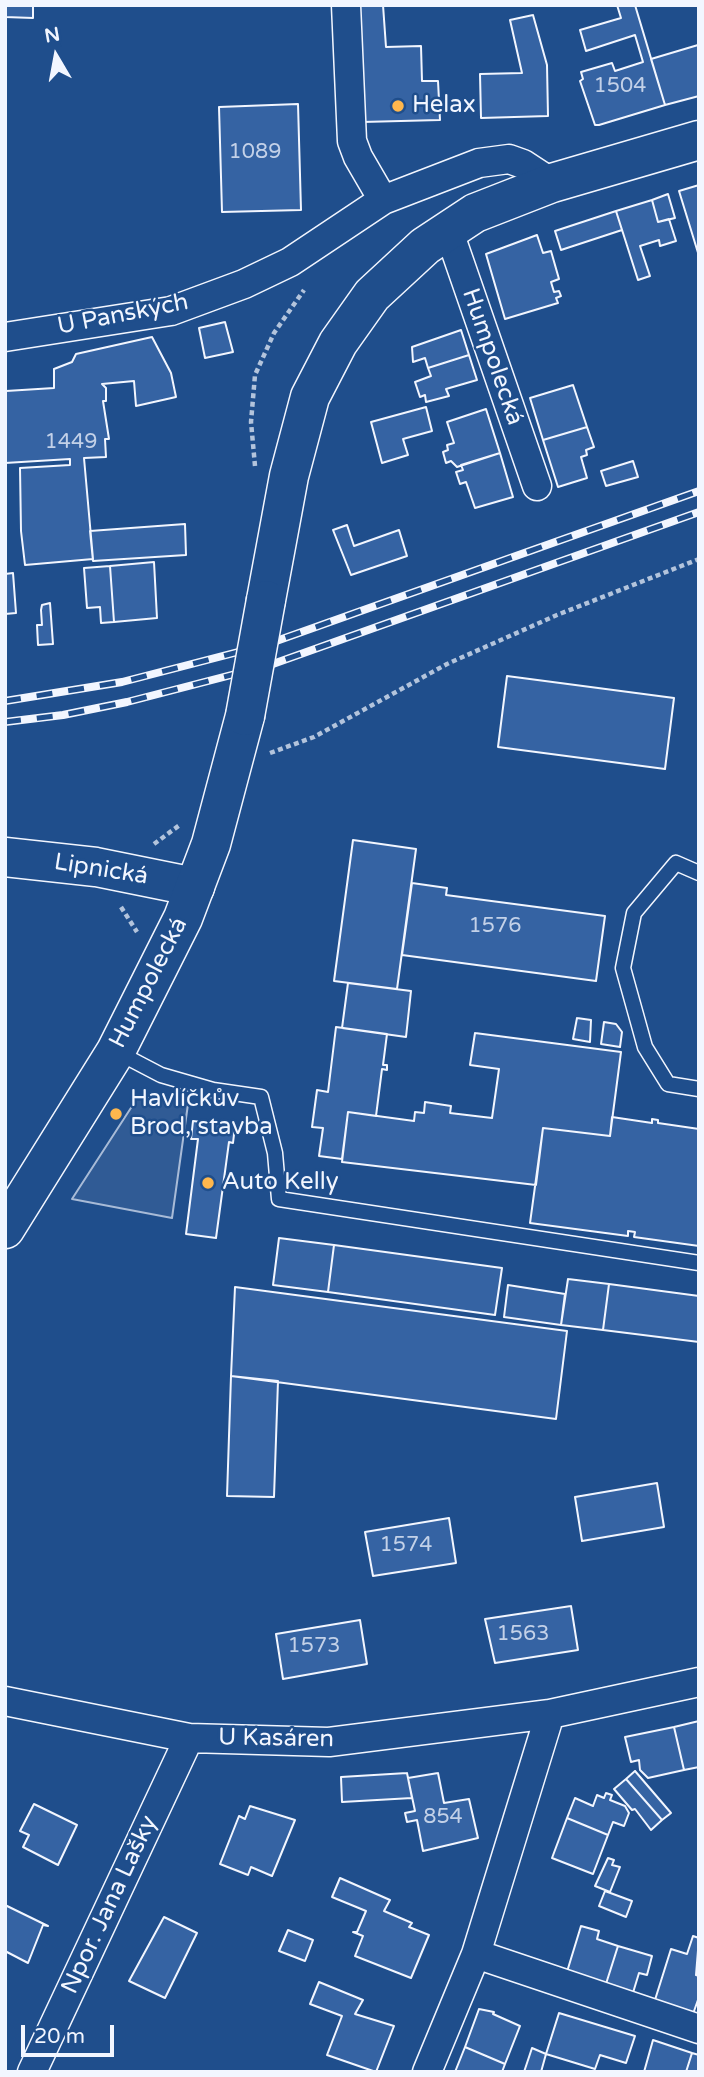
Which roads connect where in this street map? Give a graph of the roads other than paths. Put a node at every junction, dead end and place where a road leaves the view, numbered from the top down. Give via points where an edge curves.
1 (346, 5) edge
2 (699, 140) edge
3 (552, 183) junction
4 (383, 200) junction
5 (448, 229) junction
6 (5, 337) edge
7 (537, 486) dead end
8 (5, 857) edge
9 (699, 873) edge
10 (195, 887) junction
11 (116, 1051) junction
12 (699, 1089) edge
13 (5, 1229) edge
14 (699, 1263) edge
15 (699, 1682) edge
16 (5, 1701) edge
17 (550, 1714) junction
18 (189, 1738) junction
19 (477, 1954) junction
20 (699, 2029) edge
21 (32, 2072) edge
22 (427, 2072) edge

1 - 4 street via 352,141
2 - 3 main road
3 - 4 street via 523,164 493,159
3 - 5 main road via 505,199
4 - 6 street, U Panských via 289,262 244,284 183,306
5 - 7 street, Humpolecká
5 - 10 main road, Humpolecká, bridge via 372,295 323,370 298,438 234,767
8 - 10 main road, Lipnická via 96,867
9 - 12 lane via 676,863 634,913 623,968 645,1046 668,1084
10 - 11 main road, Humpolecká
11 - 13 main road, Humpolecká
11 - 14 lane via 161,1075 261,1097 275,1153 279,1199
15 - 17 street, U Kasáren
16 - 18 street, U Kasáren
17 - 18 street, U Kasáren via 329,1742
17 - 19 street
18 - 21 street, Npor. Jana Lašky
19 - 20 street
19 - 22 street

